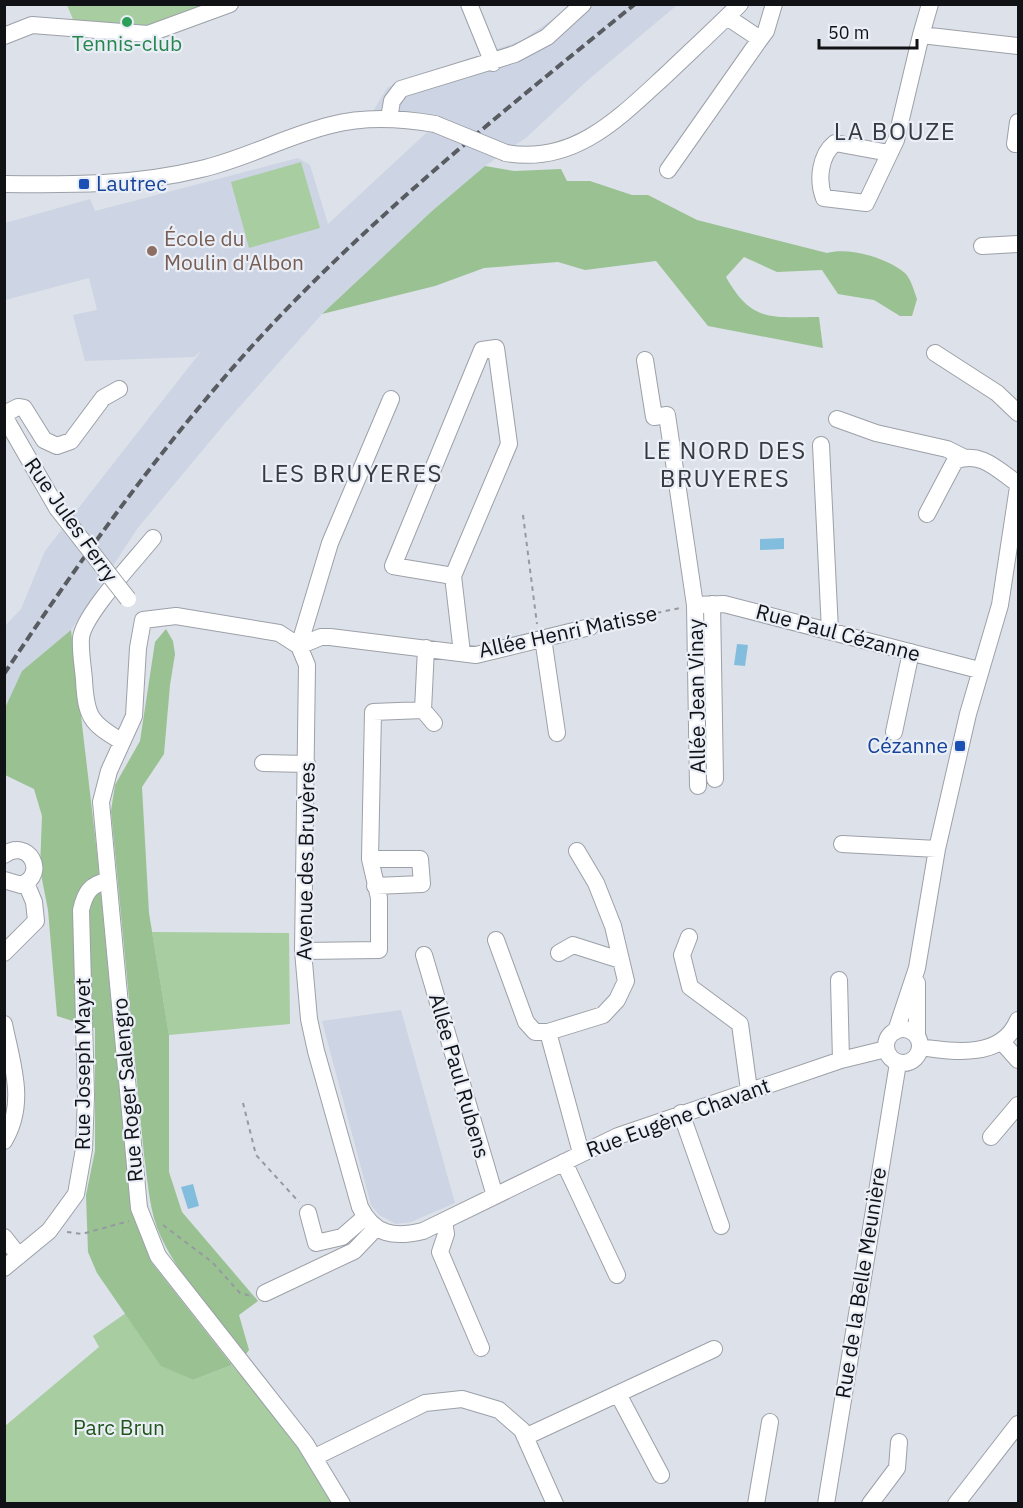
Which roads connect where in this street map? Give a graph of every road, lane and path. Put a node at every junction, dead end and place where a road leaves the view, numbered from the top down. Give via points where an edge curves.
1 (230, 4) edge
2 (469, 4) edge
3 (583, 4) edge
4 (740, 4) edge
5 (774, 4) edge
6 (930, 4) edge
7 (727, 17) junction
8 (921, 34) junction
9 (4, 36) edge
10 (760, 39) junction
11 (1018, 46) edge
12 (493, 63) junction
13 (389, 118) junction
14 (1018, 123) edge
15 (1015, 144) dead end
16 (889, 153) junction
17 (668, 170) dead end
18 (4, 184) edge
19 (1018, 244) edge
20 (982, 246) dead end
21 (934, 353) dead end
22 (645, 360) dead end
23 (119, 389) dead end
24 (391, 399) dead end
25 (1018, 413) edge
26 (4, 415) edge
27 (837, 419) dead end
28 (821, 445) dead end
29 (963, 457) junction
30 (1018, 494) edge
31 (927, 514) dead end
32 (523, 515) dead end
33 (153, 538) dead end
34 (453, 576) junction
35 (712, 604) junction
36 (695, 605) junction
37 (143, 620) junction
38 (590, 627) joint
39 (830, 631) junction
40 (541, 638) junction
41 (300, 646) junction
42 (426, 648) junction
43 (910, 652) junction
44 (469, 654) junction
45 (980, 670) junction
46 (894, 732) dead end
47 (557, 733) dead end
48 (121, 741) junction
49 (263, 764) dead end
50 (307, 764) junction
51 (715, 779) dead end
52 (698, 786) dead end
53 (842, 844) dead end
54 (937, 849) junction
55 (577, 851) dead end
56 (4, 855) edge
57 (370, 859) junction
58 (4, 880) edge
59 (108, 881) junction
60 (26, 883) junction
61 (375, 886) junction
62 (689, 937) dead end
63 (496, 940) dead end
64 (303, 951) junction
65 (4, 953) edge
66 (559, 953) dead end
67 (424, 955) dead end
68 (620, 960) junction
69 (917, 968) junction
70 (839, 980) dead end
71 (1018, 1020) edge
72 (4, 1024) edge
73 (896, 1031) junction
74 (548, 1032) junction
75 (918, 1042) junction
76 (1002, 1042) junction
77 (886, 1049) junction
78 (7, 1056) edge
79 (841, 1060) junction
80 (1018, 1060) edge
81 (898, 1063) junction
82 (749, 1090) junction
83 (243, 1103) dead end
84 (1018, 1105) edge
85 (681, 1113) junction
86 (991, 1137) dead end
87 (4, 1141) edge
88 (581, 1153) junction
89 (564, 1162) junction
90 (495, 1196) junction
91 (141, 1212) junction
92 (308, 1213) joint
93 (444, 1221) junction
94 (370, 1222) junction
95 (721, 1227) dead end
96 (49, 1231) junction
97 (4, 1237) edge
98 (19, 1256) junction
99 (4, 1268) edge
100 (617, 1275) dead end
101 (260, 1295) joint
102 (482, 1348) dead end
103 (714, 1349) dead end
104 (618, 1394) junction
105 (770, 1422) dead end
106 (1018, 1424) edge
107 (525, 1437) junction
108 (899, 1442) dead end
109 (315, 1457) junction
110 (661, 1475) dead end
111 (342, 1503) edge
112 (555, 1503) edge
113 (756, 1503) edge
114 (826, 1503) edge
115 (870, 1503) edge
116 (956, 1503) edge

1 - 9 street via 148,34 32,25
2 - 12 street
3 - 12 street via 547,37
4 - 7 street
5 - 10 street
6 - 8 street
7 - 10 street
7 - 13 street, bridge via 624,113 594,135 551,154 535,157 506,153 435,124
8 - 11 street
8 - 16 street via 896,140
10 - 17 street
12 - 13 street via 401,89 392,100
13 - 18 street via 331,124 238,158 173,176 84,184
14 - 15 street
16 - 16 street via 835,143 826,150 819,185 824,198 866,203
19 - 20 street
21 - 25 street via 997,393
22 - 36 street, Allée Jean Vinay via 654,417 667,415
23 - 26 street via 103,398 71,441 57,446 44,440 24,408
24 - 41 street via 330,543
26 - 37 street, Rue Jules Ferry, bridge via 57,508
27 - 29 street via 876,433 947,449
28 - 39 street
29 - 30 street via 982,458
29 - 31 street via 955,461
30 - 45 street via 1000,605
32 - 40 path
33 - 48 street via 89,617 81,637 89,717
34 - 34 street via 393,566 482,350 496,348 509,444
34 - 44 street
35 - 36 street, Rue Paul Cézanne
35 - 39 street, Rue Paul Cézanne
35 - 51 street
36 - 38 path, Allée Henri Matisse
36 - 52 street, Allée Jean Vinay
37 - 41 street via 169,616 279,633
37 - 48 street, Rue Roger Salengro via 134,716
38 - 40 street, Allée Henri Matisse
39 - 43 street, Rue Paul Cézanne
40 - 44 street, Allée Henri Matisse
40 - 47 street
41 - 42 street, Allée Henri Matisse via 330,637
41 - 50 street, Avenue des Bruyères via 307,665
42 - 44 street, Allée Henri Matisse
42 - 57 street via 429,717 373,712
43 - 45 street, Rue Paul Cézanne
43 - 46 street
45 - 54 street
48 - 59 street, Rue Roger Salengro via 101,802
49 - 50 street
50 - 64 street, Avenue des Bruyères
53 - 54 street
54 - 69 street
55 - 68 street via 596,883 613,926
56 - 60 street via 19,850 33,859 35,870
57 - 61 street
57 - 61 street via 420,859 422,884
58 - 60 street via 15,886
59 - 91 street, Rue Roger Salengro
59 - 96 street, Rue Joseph Mayet via 96,883 85,895 81,910 84,1149 76,1194
60 - 65 street via 36,921
61 - 64 street via 379,898 379,950
62 - 82 street via 682,955 690,987 740,1024
63 - 74 street via 526,1022 535,1032
64 - 94 street, Avenue des Bruyères via 316,1051 360,1207
66 - 68 street via 573,945
67 - 90 street, Allée Paul Rubens
68 - 74 street via 626,981 617,1000 603,1015
69 - 73 street
69 - 75 street
70 - 79 street
71 - 76 street
72 - 78 street
73 - 75 street via 911,1031
73 - 77 street
74 - 88 street
75 - 76 street via 980,1050
75 - 81 street via 913,1060
76 - 80 street
77 - 79 street, Rue Eugène Chavant
77 - 81 street
78 - 87 street via 18,1100 15,1121
79 - 82 street, Rue Eugène Chavant
81 - 114 street, Rue de la Belle Meunière
82 - 85 street, Rue Eugène Chavant
83 - 92 path via 256,1155
84 - 86 street
85 - 88 street, Rue Eugène Chavant
85 - 95 street
88 - 89 street, Rue Eugène Chavant
89 - 90 street, Rue Eugène Chavant
89 - 100 street
90 - 93 street, Rue Eugène Chavant
91 - 96 path via 82,1234
91 - 101 path via 212,1262 240,1293
91 - 109 street, Rue Roger Salengro via 158,1256
92 - 94 street via 316,1243 342,1237
93 - 94 street, Rue Eugène Chavant via 404,1236
93 - 102 street via 446,1234 440,1252
94 - 101 street via 354,1251
96 - 98 street, Rue Joseph Mayet
97 - 98 street
98 - 99 street, Rue Joseph Mayet
103 - 104 street
104 - 107 street
104 - 110 street
105 - 113 street
106 - 116 street
107 - 109 street via 499,1410 462,1399 426,1403
107 - 112 street
108 - 115 street via 897,1468
109 - 111 street, Rue Roger Salengro

